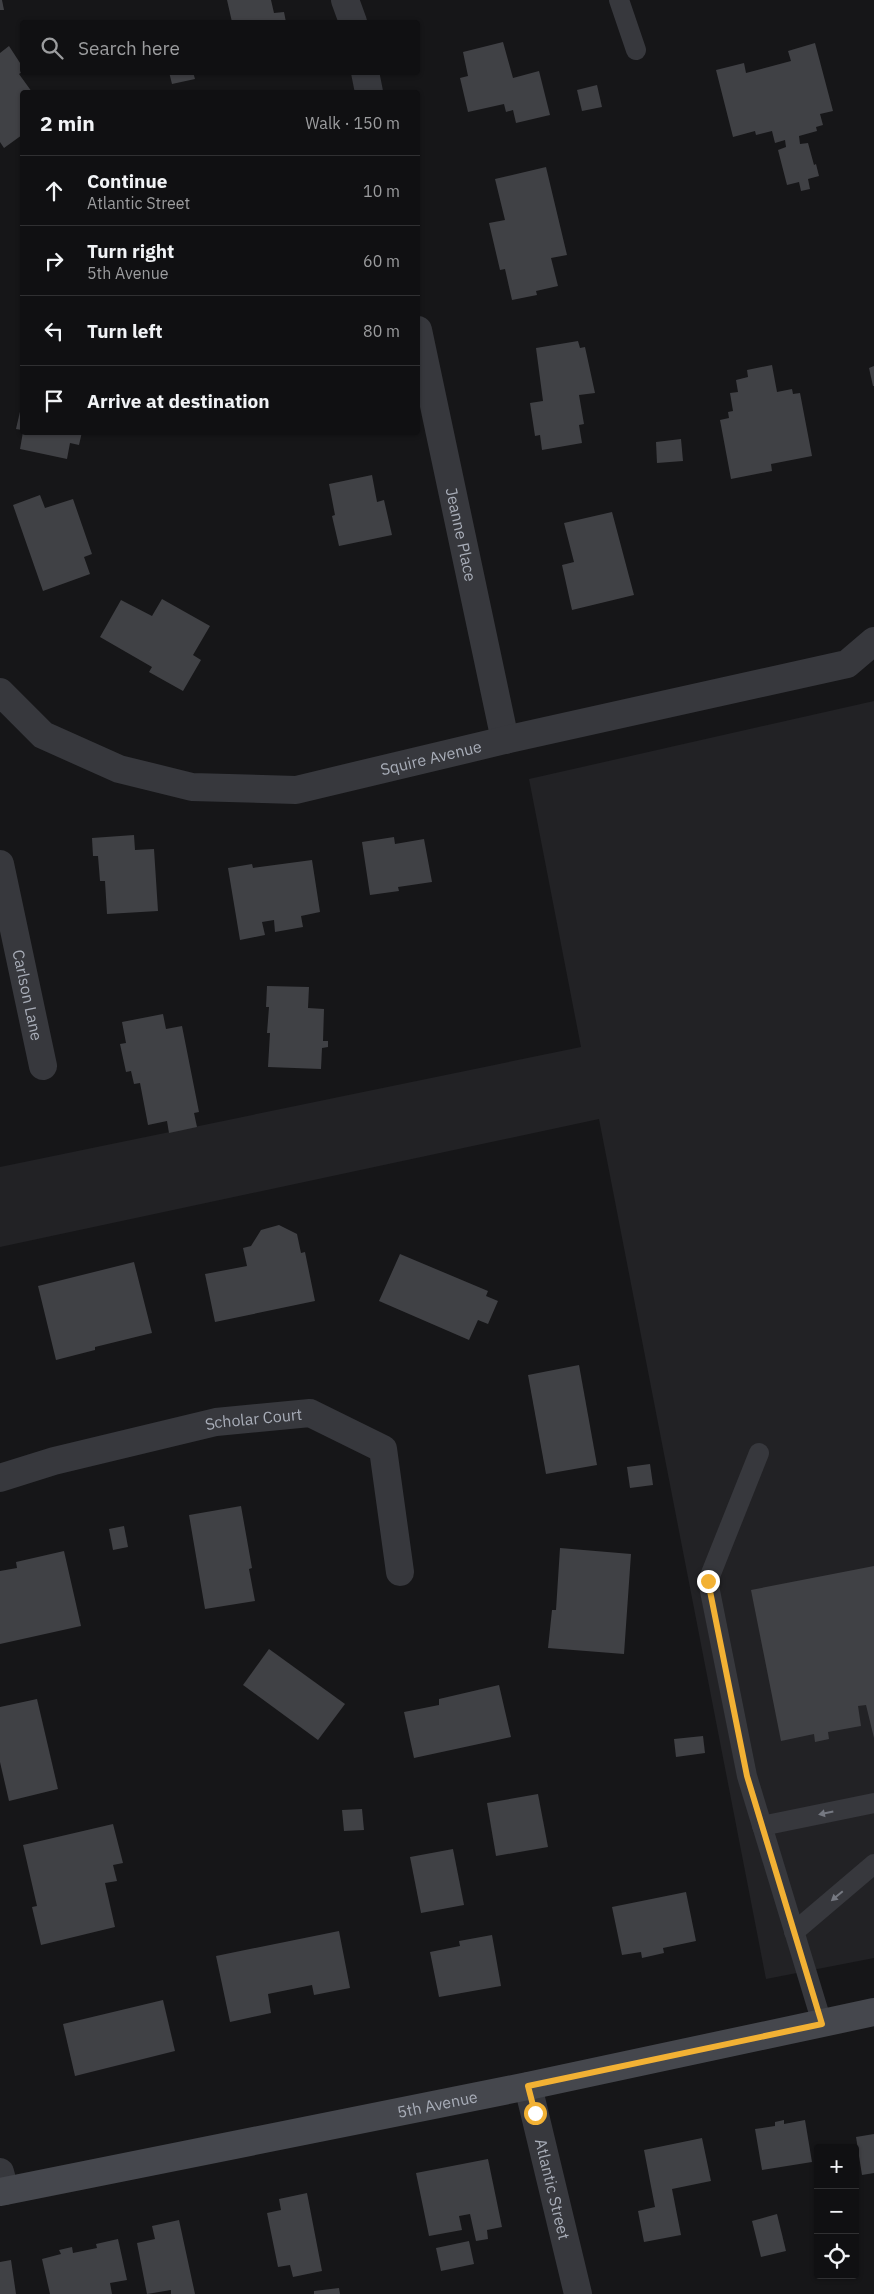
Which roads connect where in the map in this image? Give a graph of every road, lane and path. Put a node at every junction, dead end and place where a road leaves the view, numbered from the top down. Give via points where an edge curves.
1 (345, 0) edge
2 (619, 0) edge
3 (351, 20) edge
4 (636, 50) dead end
5 (366, 75) edge
6 (369, 90) edge
7 (420, 339) edge
8 (874, 641) edge
9 (0, 692) edge
10 (505, 740) junction
11 (0, 864) edge
12 (42, 1066) dead end
13 (759, 1453) dead end
14 (0, 1478) edge
15 (400, 1572) dead end
16 (874, 1803) edge
17 (762, 1826) junction
18 (874, 1864) edge
19 (794, 1932) junction
20 (874, 2012) edge
21 (822, 2024) junction
22 (528, 2086) junction
23 (2, 2185) edge
24 (578, 2294) edge

1 - 3 street
2 - 4 lane
5 - 6 street
7 - 10 street, Jeanne Place
8 - 10 street, Squire Avenue via 847,664
9 - 10 street, Squire Avenue via 44,735 119,769 192,787 296,790
11 - 12 street, Carlson Lane
13 - 17 lane via 708,1581 747,1776
14 - 15 street, Scholar Court via 54,1460 216,1422 310,1413 383,1449
16 -> 17 lane
17 - 19 lane
18 -> 19 lane
19 - 21 lane
20 - 21 street, 5th Avenue
21 - 22 street, 5th Avenue
22 - 23 street, 5th Avenue
22 - 24 street, Atlantic Street

